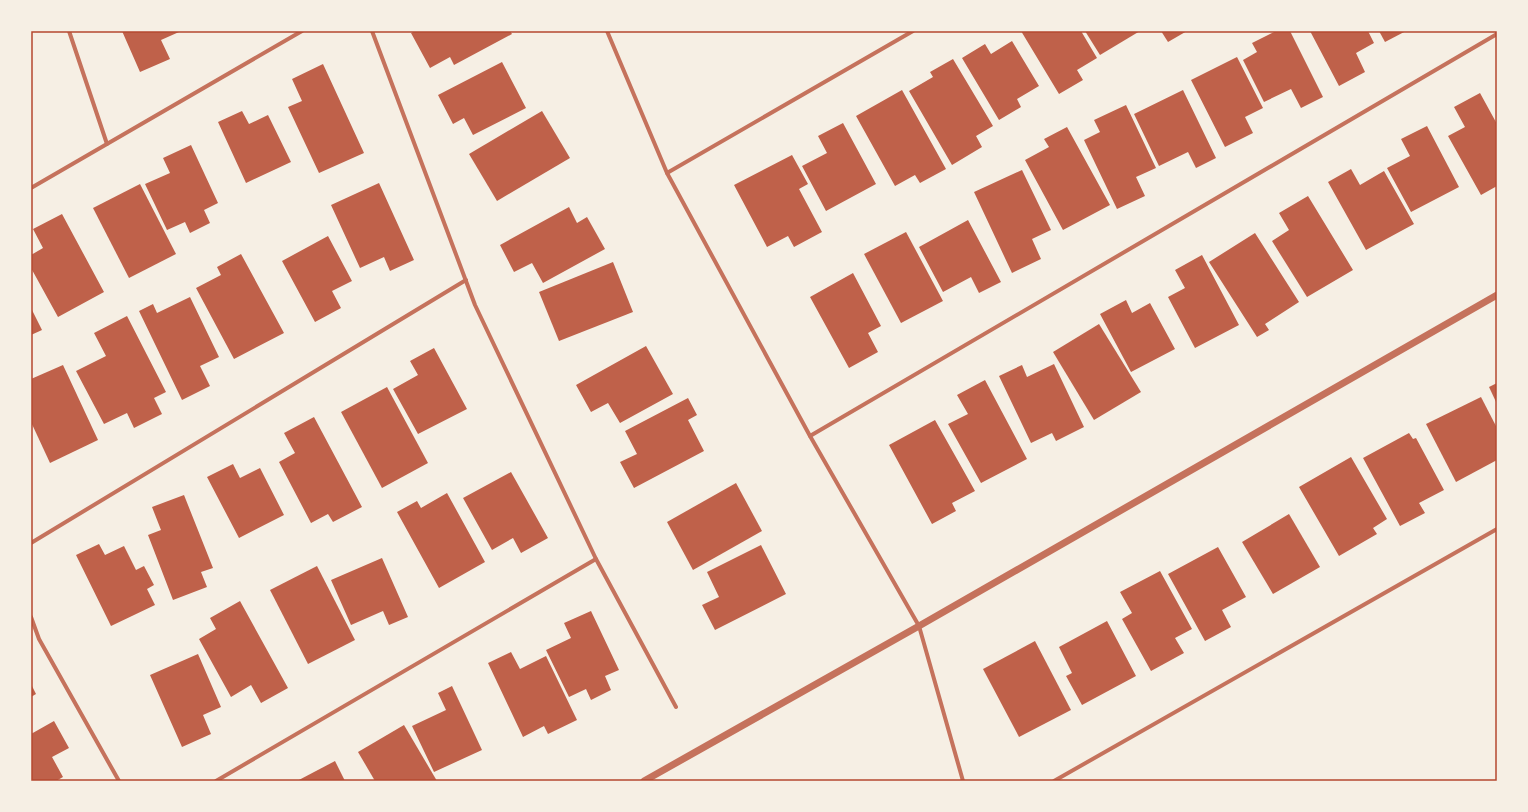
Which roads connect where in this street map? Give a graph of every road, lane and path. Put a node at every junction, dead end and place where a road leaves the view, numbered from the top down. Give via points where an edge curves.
1 (69, 31) edge
2 (302, 31) edge
3 (372, 31) edge
4 (608, 31) edge
5 (913, 31) edge
6 (1497, 34) edge
7 (108, 144) junction
8 (667, 173) junction
9 (31, 188) edge
10 (466, 280) junction
11 (1497, 296) edge
12 (810, 436) junction
13 (1497, 530) edge
14 (31, 543) edge
15 (596, 559) junction
16 (31, 617) edge
17 (919, 626) junction
18 (676, 707) dead end
19 (119, 781) edge
20 (216, 781) edge
21 (644, 781) edge
22 (964, 781) edge
23 (1054, 781) edge

1 - 7 street
2 - 7 street
3 - 10 street
4 - 8 street
5 - 8 street
6 - 12 street
7 - 9 street
8 - 12 street
10 - 14 street
10 - 15 street via 478,312
11 - 17 street
12 - 17 street
13 - 23 street
15 - 18 street
15 - 20 street
16 - 19 street via 39,639
17 - 21 street
17 - 22 street

